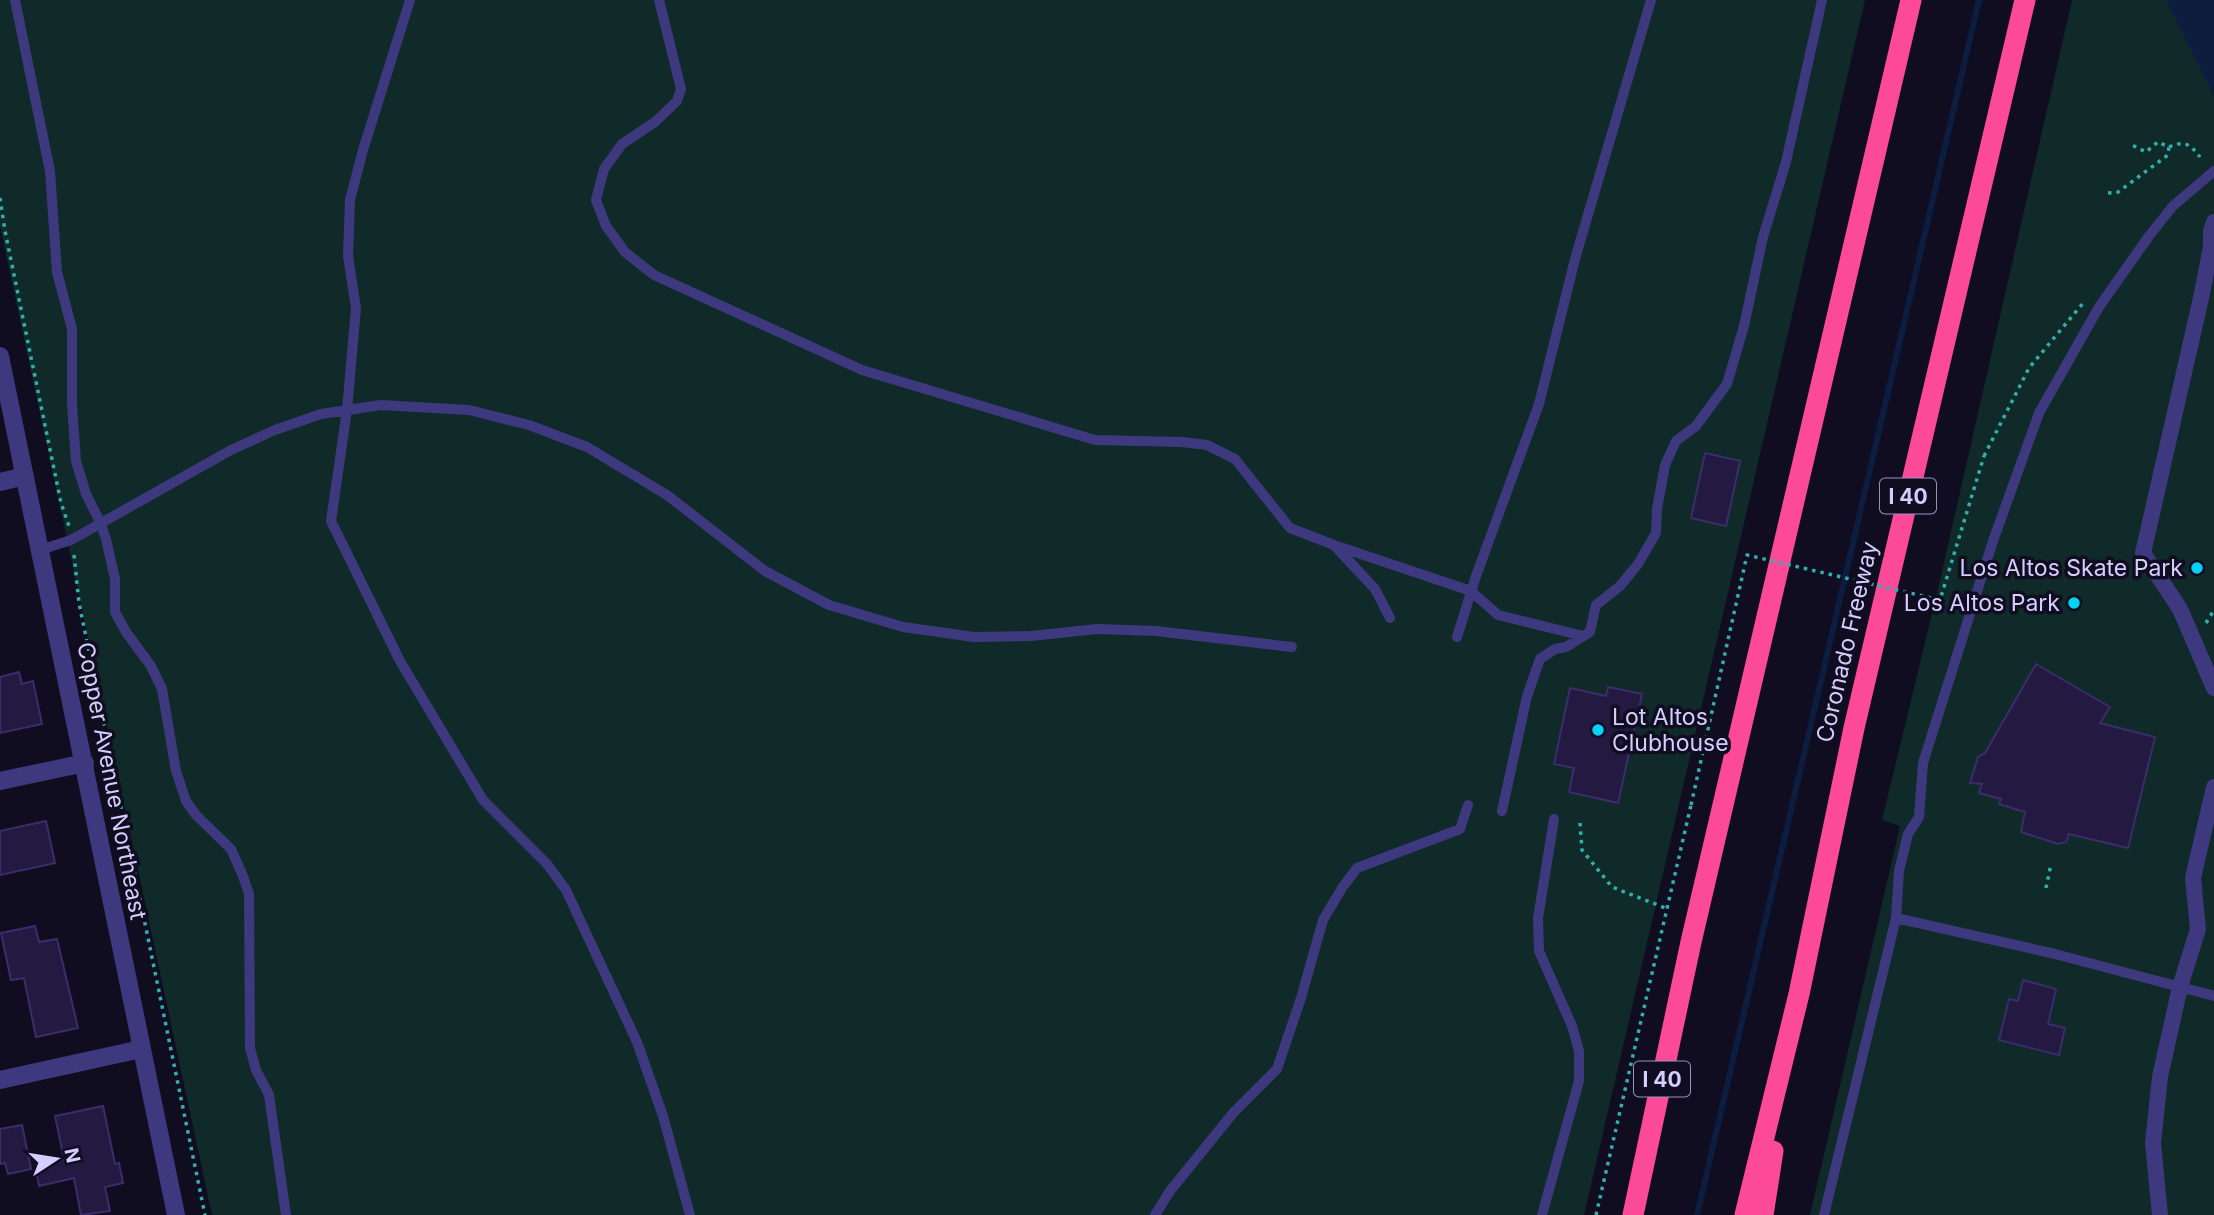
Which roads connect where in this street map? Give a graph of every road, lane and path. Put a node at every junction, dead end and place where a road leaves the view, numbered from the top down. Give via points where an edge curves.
1 (15, 0) edge
2 (410, 0) edge
3 (659, 0) edge
4 (1651, 0) edge
5 (1822, 0) edge
6 (1911, 0) edge
7 (2025, 0) edge
8 (2132, 145) dead end
9 (2169, 146) junction
10 (2200, 157) dead end
11 (2214, 171) edge
12 (2108, 193) dead end
13 (0, 198) edge
14 (2214, 222) edge
15 (2099, 307) junction
16 (0, 356) edge
17 (346, 410) junction
18 (25, 476) junction
19 (0, 482) edge
20 (101, 524) junction
21 (69, 526) dead end
22 (1334, 545) junction
23 (40, 550) junction
24 (73, 551) dead end
25 (1471, 591) junction
26 (1390, 618) dead end
27 (1583, 636) junction
28 (1457, 637) dead end
29 (1292, 647) dead end
30 (2214, 688) edge
31 (85, 763) junction
32 (0, 781) edge
33 (2214, 787) edge
34 (1468, 805) dead end
35 (1502, 811) dead end
36 (1554, 819) dead end
37 (1580, 823) dead end
38 (2051, 864) dead end
39 (2046, 888) dead end
40 (1668, 909) junction
41 (1896, 918) junction
42 (1691, 942) junction
43 (2180, 987) junction
44 (1799, 993) junction
45 (2214, 996) edge
46 (142, 1049) junction
47 (0, 1080) edge
48 (176, 1215) edge
49 (205, 1215) edge
50 (286, 1215) edge
51 (690, 1215) edge
52 (1155, 1215) edge
53 (1542, 1215) edge
54 (1596, 1215) edge
55 (1620, 1215) edge
56 (1633, 1215) edge
57 (1745, 1215) edge
58 (1763, 1215) edge
59 (1824, 1215) edge
60 (2160, 1215) edge

1 - 20 lane via 50,171 57,272 72,329 76,461
2 - 17 lane via 350,200 348,256 356,308
3 - 22 lane via 681,89 677,101 655,122 622,144 604,169 596,200 625,252 654,275 862,370 1095,440 1207,445 1235,459 1290,528
4 - 25 lane via 1575,259 1539,404
5 - 27 lane via 1786,162 1727,384 1696,426 1676,441 1665,466 1656,533 1620,586 1596,605 1590,632
6 - 42 highway, I 40
7 - 44 highway, Coronado Freeway / I 40 via 1854,729
8 - 9 path via 2146,152 2158,142
9 - 10 path via 2190,144
9 - 12 path via 2168,155 2118,192
11 - 15 lane via 2173,206
13 - 21 path
14 - 30 street via 2143,553 2180,609
15 - 40 path, bridge via 2086,298 2029,368 1984,456 1940,600 1747,555
15 - 41 lane via 2039,413 1989,554 1923,762 1919,817 1908,834 1899,871
16 - 18 street, Copper Avenue Northeast
17 - 20 lane via 321,414 253,440
17 - 29 lane via 381,405 469,410 587,447 667,495 765,571 829,605 903,627 974,637 1097,629 1156,631
17 - 51 lane via 331,521 400,661 483,800 547,864 566,890 637,1042
18 - 19 street
18 - 23 street, Copper Avenue Northeast
20 - 23 lane
20 - 50 lane via 116,579 115,612 162,690 186,801 231,849 248,894 250,1048 269,1095
22 - 25 lane
22 - 26 lane via 1375,589
23 - 31 street, Copper Avenue Northeast
24 - 49 path via 79,603
25 - 27 lane via 1498,615
25 - 28 lane
27 - 35 lane via 1539,659
31 - 32 street
31 - 46 street, Copper Avenue Northeast
33 - 43 street via 2193,878 2198,929
34 - 52 lane via 1460,829 1357,868 1323,920 1277,1069 1234,1112
36 - 53 lane via 1538,918 1539,951 1572,1026 1579,1051 1579,1081
37 - 40 path via 1583,850 1612,887
38 - 39 path
40 - 54 path
41 - 43 lane
41 - 59 lane
42 - 55 highway
42 - 56 highway, I 40
43 - 45 lane
43 - 60 street via 2160,1077 2153,1143
44 - 57 highway, Coronado Freeway / I 40
44 - 58 highway
46 - 47 street
46 - 48 street, Copper Avenue Northeast

